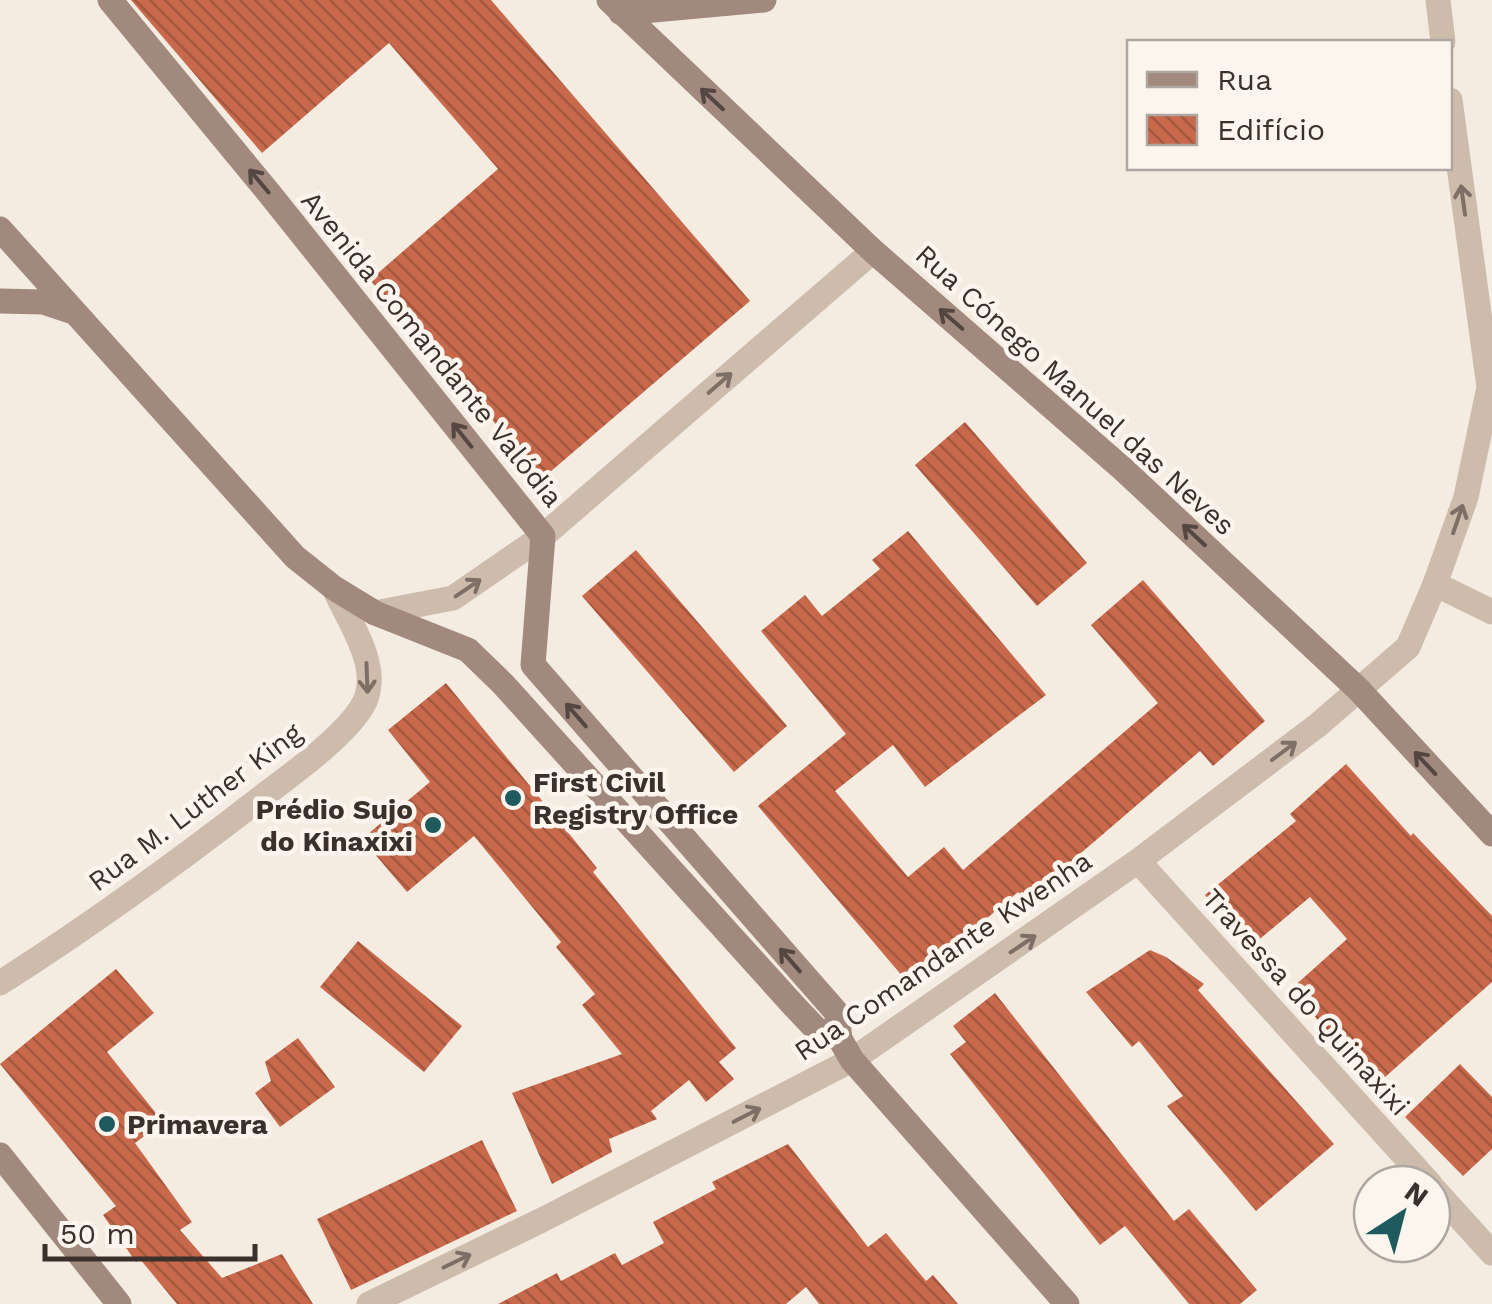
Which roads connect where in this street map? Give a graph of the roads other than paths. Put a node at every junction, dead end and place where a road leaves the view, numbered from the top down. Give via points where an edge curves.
1 (110, 0) edge
2 (764, 0) edge
3 (1438, 0) edge
4 (615, 7) edge
5 (1443, 40) edge
6 (1452, 114) edge
7 (0, 229) edge
8 (873, 251) junction
9 (0, 301) edge
10 (76, 313) junction
11 (1490, 387) edge
12 (543, 536) junction
13 (1435, 584) junction
14 (334, 588) junction
15 (1492, 612) edge
16 (375, 613) junction
17 (1359, 690) junction
18 (1492, 834) edge
19 (1138, 861) junction
20 (0, 983) edge
21 (846, 1050) junction
22 (0, 1155) edge
23 (1412, 1164) edge
24 (1452, 1209) edge
25 (1492, 1217) edge
26 (1489, 1250) edge
27 (119, 1304) edge
28 (369, 1304) edge
29 (1067, 1304) edge

12 -> 1 main road, Avenida Comandante Valódia
2 - 4 main road
3 - 5 street
8 -> 4 main road, Rua Cónego Manuel das Neves
11 -> 6 street, Rua Comandante Kwenha
7 - 10 main road, Avenida Comandante Valódia
12 -> 8 street
17 -> 8 main road, Rua Cónego Manuel das Neves via 1124,470
9 - 10 main road via 43,302
10 - 14 main road, Avenida Comandante Valódia via 295,557
13 -> 11 street, Rua Comandante Kwenha via 1466,496
16 -> 12 street via 454,598
21 -> 12 main road, Avenida Comandante Valódia via 838,1013 533,665
13 - 15 street
13 - 17 street, Rua Comandante Kwenha via 1408,646
14 - 16 main road, Avenida Comandante Valódia
14 -> 20 street, Rua M. Luther King via 369,667 367,697 353,717 318,754 185,857
16 - 21 main road, Avenida Comandante Valódia via 468,650 816,1029
18 -> 17 main road, Rua Cónego Manuel das Neves
19 -> 17 street, Rua Comandante Kwenha
21 -> 19 street, Rua Comandante Kwenha via 1068,913
19 - 23 street, Travessa do Quinaxixi
28 -> 21 street, Rua Comandante Kwenha via 544,1219
21 - 29 main road, Avenida Comandante Valódia
22 - 27 main road
24 - 26 street, Travessa do Quinaxixi
25 - 26 street via 1485,1226

